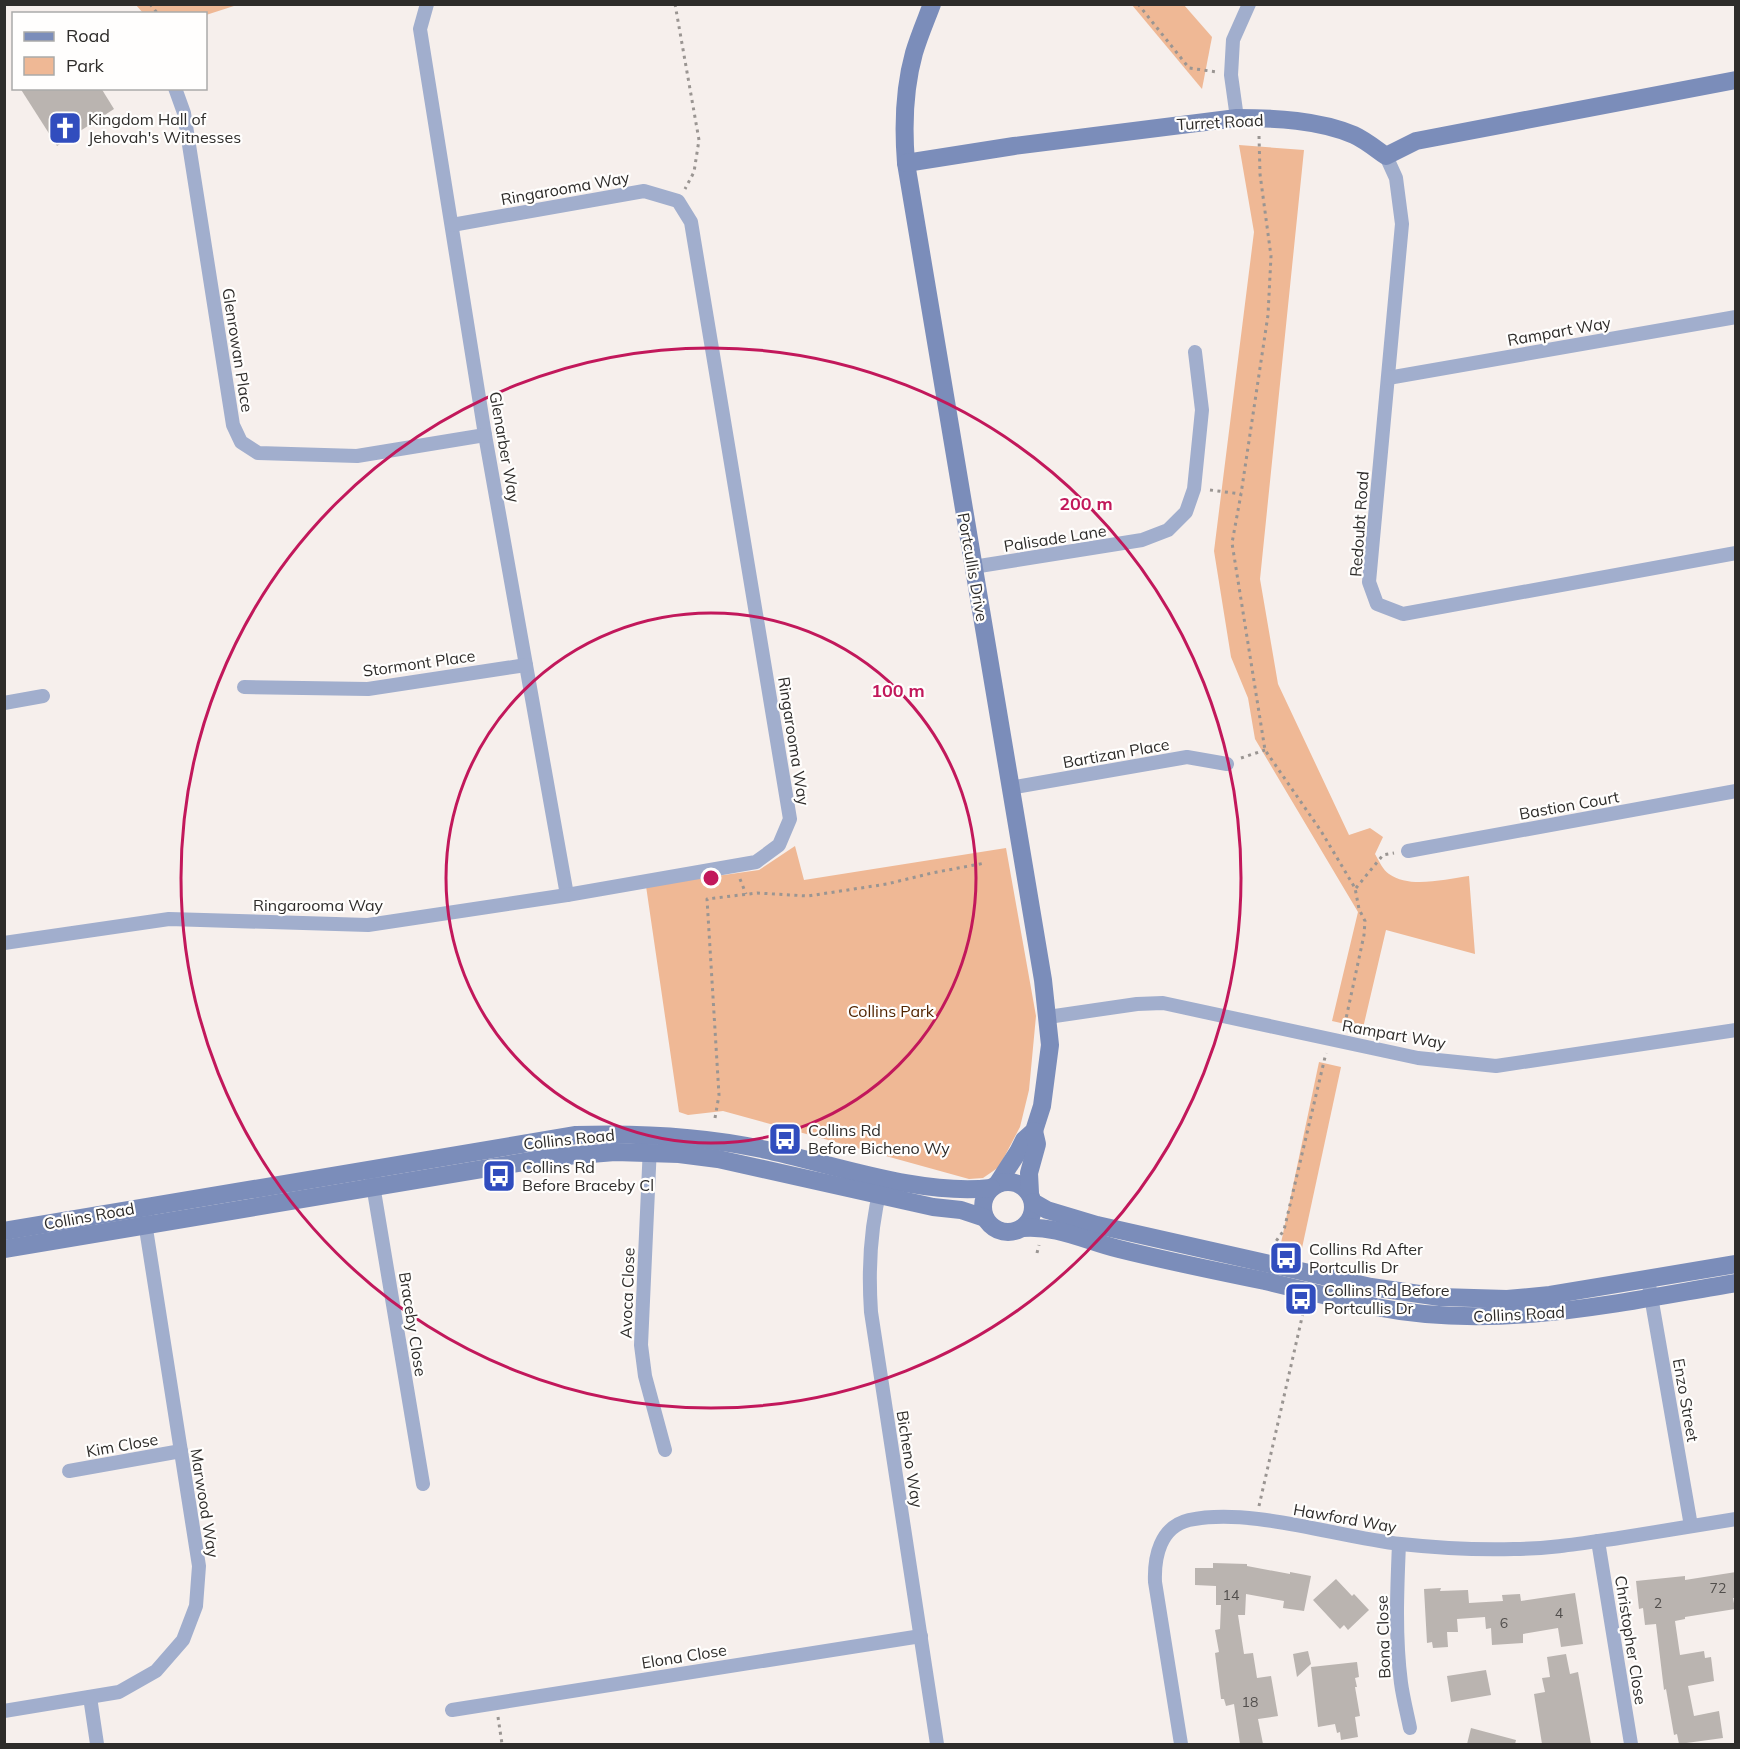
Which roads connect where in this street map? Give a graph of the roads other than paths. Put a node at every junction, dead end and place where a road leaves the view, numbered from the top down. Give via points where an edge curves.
1 (427, 4) edge
2 (932, 4) edge
3 (1249, 4) edge
4 (1736, 80) edge
5 (175, 90) edge
6 (1237, 118) junction
7 (1386, 156) junction
8 (906, 163) junction
9 (452, 225) junction
10 (1736, 317) edge
11 (1195, 352) dead end
12 (1388, 378) junction
13 (485, 435) junction
14 (1736, 553) edge
15 (973, 567) junction
16 (526, 665) junction
17 (244, 687) dead end
18 (44, 696) dead end
19 (4, 703) edge
20 (1227, 764) road end
21 (1010, 788) junction
22 (1736, 791) edge
23 (1408, 851) road end
24 (567, 895) junction
25 (4, 943) edge
26 (1048, 1017) junction
27 (1736, 1030) edge
28 (1034, 1131) junction
29 (650, 1144) junction
30 (370, 1168) junction
31 (881, 1186) junction
32 (994, 1186) junction
33 (374, 1187) junction
34 (1032, 1197) junction
35 (144, 1216) junction
36 (985, 1218) junction
37 (1022, 1228) junction
38 (4, 1231) edge
39 (4, 1249) edge
40 (1736, 1264) edge
41 (1736, 1283) edge
42 (1649, 1288) junction
43 (181, 1450) junction
44 (665, 1450) dead end
45 (69, 1471) dead end
46 (423, 1484) dead end
47 (1736, 1519) edge
48 (1691, 1526) junction
49 (1598, 1541) junction
50 (1399, 1544) junction
51 (921, 1636) junction
52 (90, 1697) junction
53 (452, 1710) dead end
54 (4, 1711) edge
55 (1410, 1728) dead end
56 (98, 1744) edge
57 (937, 1744) edge
58 (1181, 1744) edge
59 (1631, 1744) edge

1 - 9 street, Glenarber Way via 420,29
2 - 8 main road, Portcullis Drive via 914,53 907,87
3 - 6 street via 1233,40 1231,75
4 - 7 main road via 1416,141
5 - 13 street, Glenrowan Place via 184,113 233,425 241,442 258,453 357,456
6 - 7 main road, Turret Road via 1324,125 1355,135
6 - 8 main road, Turret Road
7 - 12 street, Redoubt Road via 1396,178 1402,224
8 - 15 main road, Portcullis Drive
9 - 13 street, Glenarber Way
9 - 24 street, Ringarooma Way via 644,191 678,201 691,222 790,819 779,845 756,862
10 - 12 street, Rampart Way
11 - 15 street, Palisade Lane via 1202,410 1194,489 1186,512 1168,530 1142,540
12 - 14 street, Redoubt Road via 1369,582 1377,604 1402,614
13 - 16 street, Glenarber Way
15 - 21 main road, Portcullis Drive
16 - 17 street, Stormont Place via 368,689
16 - 24 street, Glenarber Way
18 - 19 street
20 - 21 street, Bartizan Place via 1187,757
21 - 26 main road, Portcullis Drive
22 - 23 street, Bastion Court
24 - 25 street, Ringarooma Way via 368,925 169,919
26 - 27 street, Rampart Way via 1163,1003 1418,1059 1496,1066
26 - 28 main road, Portcullis Drive via 1049,1068
28 - 32 main road, Portcullis Drive
28 - 34 main road, Portcullis Drive via 1037,1144 1029,1173
29 - 30 main road, Collins Road via 576,1135
29 - 31 main road, Collins Road via 679,1154
29 - 33 main road, Collins Road
29 - 44 street, Avoca Close via 642,1345 645,1376
30 - 33 street, Braceby Close
30 - 35 main road, Collins Road
31 - 32 main road, Collins Road
31 - 36 main road, Collins Road via 933,1207 962,1210
31 - 51 street, Bicheno Way via 868,1281
32 - 34 main road, Collins Road via 1016,1182
32 - 36 main road via 985,1197
33 - 35 main road, Collins Road
33 - 46 street, Braceby Close
34 - 37 main road via 1033,1213
34 - 42 main road, Collins Road via 1047,1210 1097,1225 1404,1293 1507,1299
35 - 38 main road, Collins Road
35 - 39 main road, Collins Road
35 - 43 street, Marwood Way
36 - 37 main road, Collins Road via 1003,1231
37 - 42 main road, Collins Road via 1057,1230 1119,1249 1412,1312 1521,1316 1591,1308
40 - 42 main road, Collins Road
41 - 42 main road, Collins Road
42 - 48 street, Enzo Street
43 - 45 street, Kim Close
43 - 52 street, Marwood Way via 199,1566 196,1606 183,1640 156,1671 119,1692
47 - 48 street, Hawford Way
48 - 49 street, Hawford Way
49 - 50 street, Hawford Way via 1516,1549
49 - 59 street, Christopher Close
50 - 55 street, Bona Close via 1399,1652
50 - 58 street, Hawford Way via 1256,1520 1214,1517 1186,1521 1170,1530 1155,1562 1155,1582
51 - 53 street, Elona Close
51 - 57 street, Bicheno Way
52 - 54 street, Marwood Way
52 - 56 street

